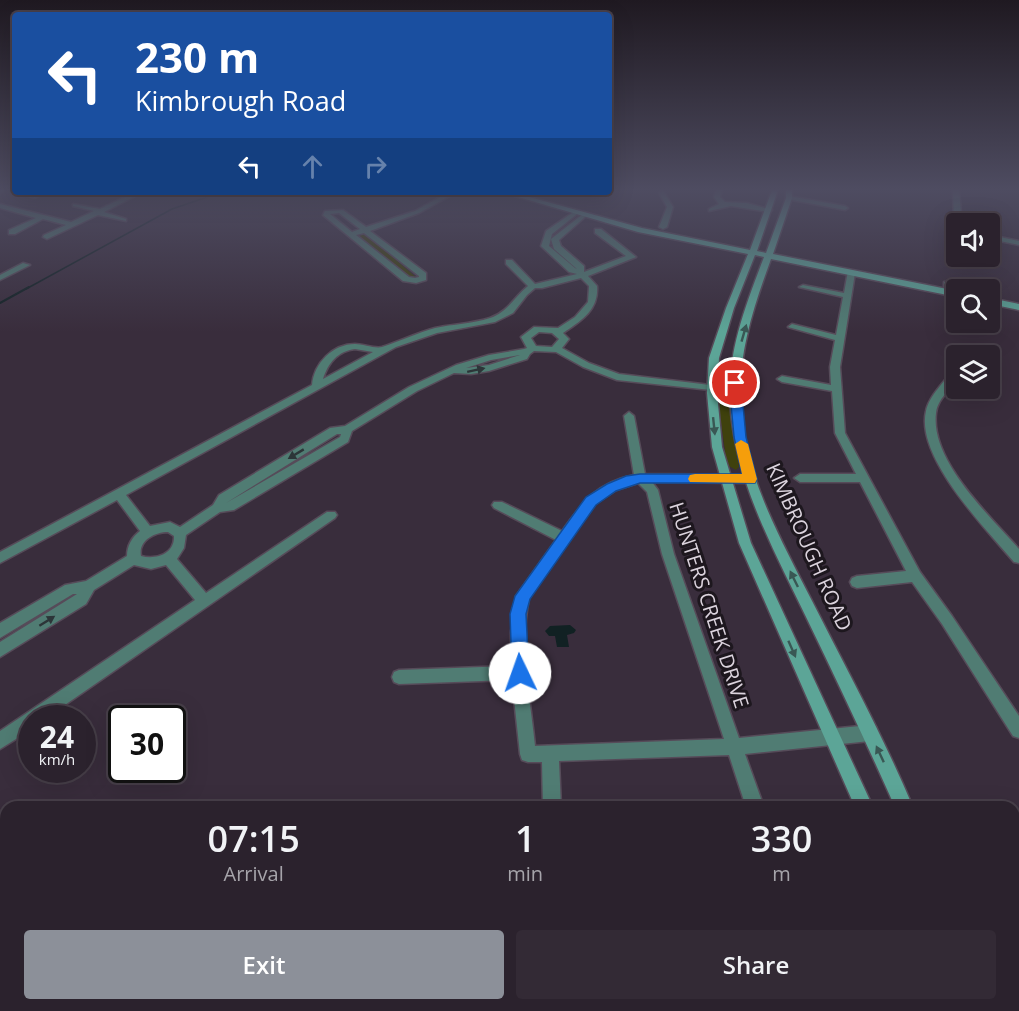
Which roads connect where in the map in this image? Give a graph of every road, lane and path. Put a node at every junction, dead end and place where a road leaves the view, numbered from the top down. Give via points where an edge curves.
1 (353, 237) edge
2 (374, 237) edge
3 (548, 237) edge
4 (606, 237) edge
5 (698, 237) edge
6 (705, 237) edge
7 (759, 237) edge
8 (776, 237) edge
9 (1000, 239) edge
10 (1019, 243) edge
11 (754, 249) junction
12 (771, 252) junction
13 (509, 262) dead end
14 (26, 264) dead end
15 (851, 273) junction
16 (581, 274) junction
17 (0, 278) edge
18 (946, 284) edge
19 (533, 286) junction
20 (803, 287) dead end
21 (946, 292) edge
22 (1000, 294) edge
23 (848, 296) junction
24 (1019, 298) edge
25 (1000, 303) edge
26 (1019, 307) edge
27 (792, 327) dead end
28 (559, 332) junction
29 (839, 338) junction
30 (556, 348) junction
31 (530, 350) junction
32 (380, 351) junction
33 (782, 379) dead end
34 (317, 385) junction
35 (712, 388) junction
36 (946, 388) edge
37 (836, 389) junction
38 (735, 391) junction
39 (629, 416) dead end
40 (640, 478) junction
41 (800, 478) dead end
42 (862, 478) junction
43 (724, 479) junction
44 (750, 479) junction
45 (119, 494) junction
46 (498, 505) dead end
47 (331, 515) dead end
48 (148, 532) junction
49 (180, 533) junction
50 (564, 538) junction
51 (1019, 557) edge
52 (0, 558) edge
53 (135, 558) junction
54 (168, 558) junction
55 (915, 576) junction
56 (857, 582) dead end
57 (89, 586) junction
58 (205, 602) junction
59 (0, 631) edge
60 (0, 650) edge
61 (520, 673) junction
62 (399, 677) dead end
63 (53, 705) edge
64 (18, 729) edge
65 (1019, 730) edge
66 (870, 733) junction
67 (833, 738) junction
68 (0, 741) edge
69 (735, 745) junction
70 (550, 753) junction
71 (552, 801) edge
72 (753, 801) edge
73 (861, 801) edge
74 (901, 801) edge

1 - 2 street via 406,279 423,278
3 - 16 street via 545,246
4 - 16 street via 632,257
5 - 11 street
6 - 11 street
7 - 11 street
8 - 12 street, KIMBROUGH ROAD
9 - 10 street
11 - 12 street
11 - 35 street via 718,342
12 - 15 street
12 - 18 street
38 -> 12 street, KIMBROUGH ROAD via 739,350
13 - 19 street
14 - 17 street
15 - 21 street
15 - 23 street
16 - 19 street
16 - 28 street via 593,286 594,301
19 - 32 street via 501,317 418,335
20 - 23 street
22 - 24 street
23 - 29 street
25 - 26 street
27 - 29 street
28 - 30 street via 564,339
28 - 31 street via 543,328 528,333
29 - 37 street
30 - 31 street
30 - 35 street via 617,377
31 - 49 street via 516,351 503,360 463,364 413,389 223,498 217,508
32 - 34 street
32 - 34 street via 337,349 328,358
33 - 37 street
34 - 45 street
35 - 38 street
35 -> 43 street
36 - 51 street via 931,411 938,452 948,474
37 - 42 street via 840,433
38 - 44 street, KIMBROUGH ROAD
39 - 40 street, HUNTERS CREEK DRIVE
40 - 43 street
40 - 50 street via 612,487 591,501
40 - 69 street, HUNTERS CREEK DRIVE via 652,490 668,554
41 - 42 street
42 - 55 street
43 - 44 street
43 -> 67 street via 745,543
66 -> 44 street, KIMBROUGH ROAD via 760,508
45 - 48 street
45 - 52 street
46 - 50 street
47 - 58 street
48 - 49 street via 170,527
48 - 53 street via 136,543
49 - 54 street via 180,544
50 - 61 street via 523,596 518,614
53 - 54 street via 148,564
53 - 57 street
54 - 58 street
55 - 56 street
55 - 65 street
57 - 59 street via 70,589
60 -> 57 street via 81,600
58 - 63 street
61 - 62 street
61 - 70 street via 528,754
64 - 68 street
66 - 67 street
74 -> 66 street, KIMBROUGH ROAD
67 - 69 street
67 - 73 street
69 - 70 street
69 - 72 street, HUNTERS CREEK DRIVE
70 - 71 street

